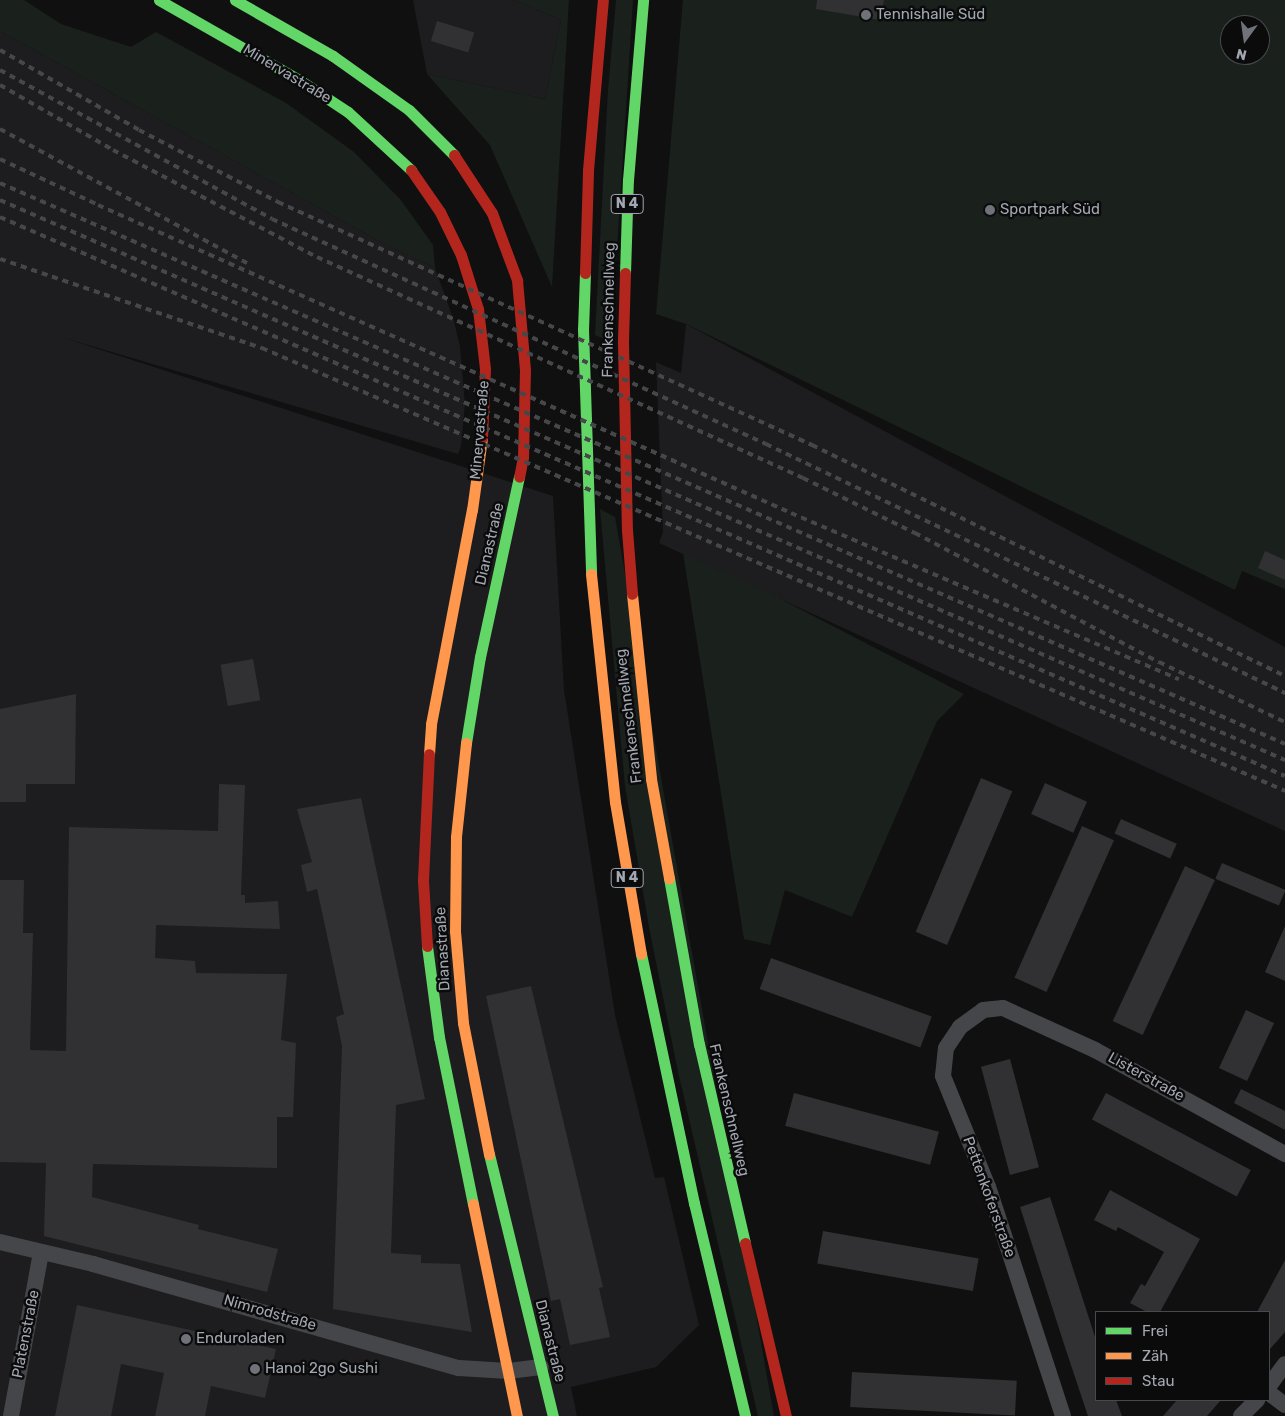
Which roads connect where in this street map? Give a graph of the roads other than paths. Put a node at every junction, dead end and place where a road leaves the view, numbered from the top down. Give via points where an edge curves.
1 (159, 0) edge
2 (235, 0) edge
3 (603, 0) edge
4 (643, 0) edge
5 (179, 5) edge
6 (453, 601) joint
7 (1003, 1008) joint
8 (1285, 1154) edge
9 (0, 1242) edge
10 (41, 1253) junction
11 (1285, 1364) edge
12 (541, 1367) junction
13 (508, 1371) junction
14 (1270, 1385) edge
15 (1270, 1394) edge
16 (1256, 1401) edge
17 (1285, 1405) edge
18 (11, 1416) edge
19 (517, 1416) edge
20 (553, 1416) edge
21 (745, 1416) edge
22 (786, 1416) edge
23 (1062, 1416) edge
24 (1241, 1416) edge

1 - 5 main road, Minervastraße
2 - 12 main road, Dianastraße via 333,56 409,110 453,152 479,190 503,238 518,289 526,396 520,476 484,636 465,749 456,837 455,914 463,1023 476,1100
3 - 21 main road, Frankenschnellweg / N 4 via 591,127 583,329 587,519 595,630 615,802 645,980
4 - 22 main road, Frankenschnellweg / N 4 via 628,180 623,342 627,530 636,651 651,779 699,1044
5 - 6 main road, Minervastraße via 362,123 421,183 453,237 478,309 485,390 478,474
6 - 13 main road, Dianastraße via 428,755 423,872 427,942 448,1087
7 - 8 street, Listerstraße via 1095,1050
7 - 23 street, Pettenkoferstraße via 983,1010 960,1027 946,1048 943,1076 988,1187
9 - 10 street, Nimrodstraße
10 - 13 street, Nimrodstraße via 307,1323 459,1368
10 - 18 street, Platenstraße
11 - 14 street
12 - 13 street, Nimrodstraße
12 - 20 main road, Dianastraße
13 - 19 main road, Dianastraße
15 - 17 street
16 - 24 street

